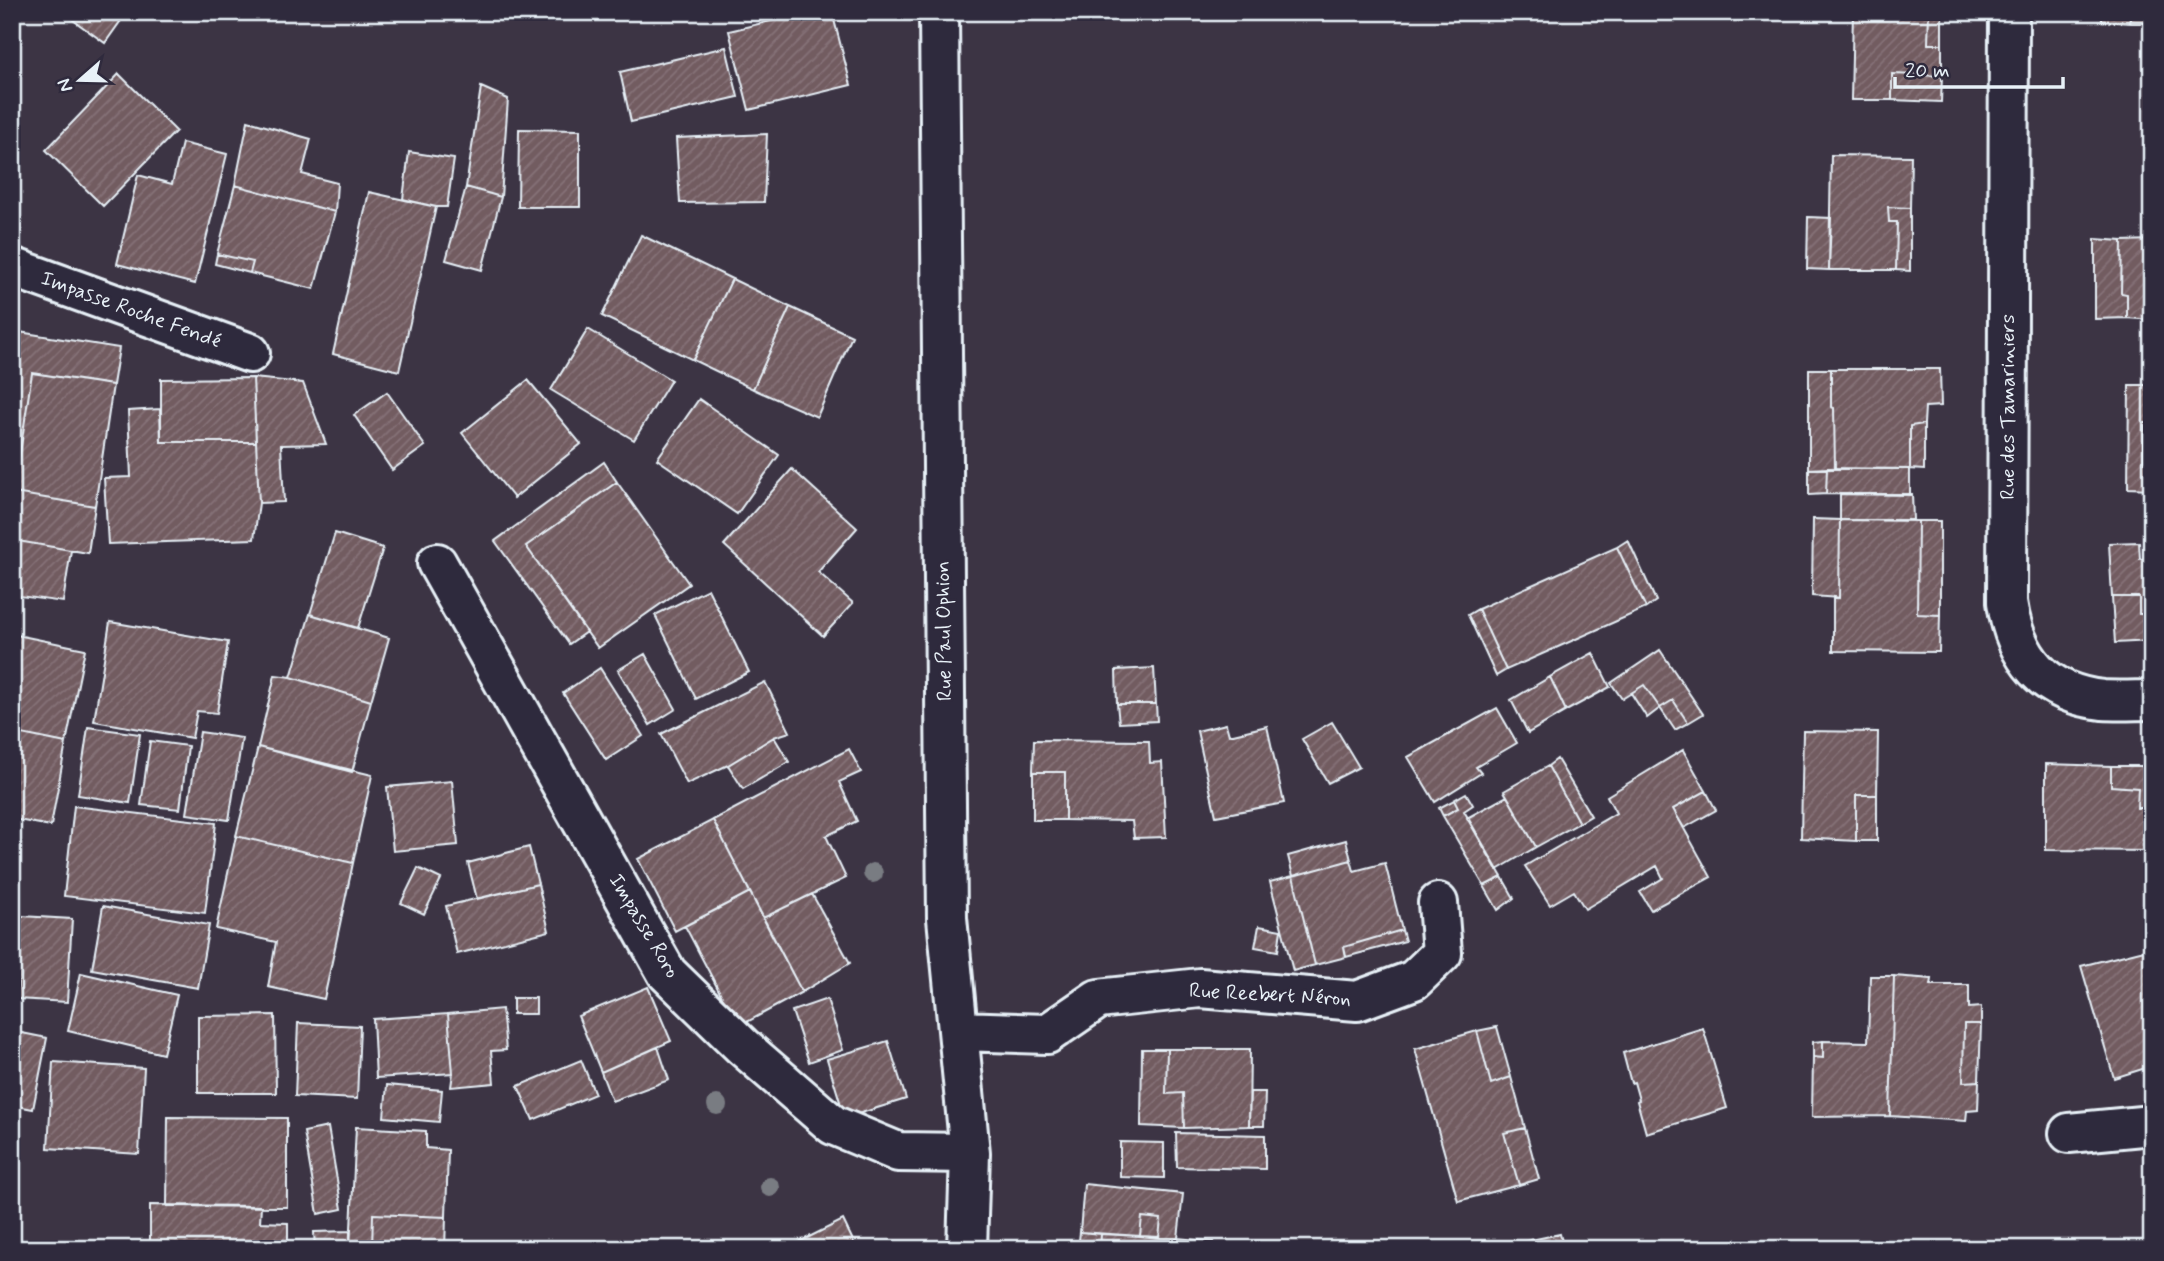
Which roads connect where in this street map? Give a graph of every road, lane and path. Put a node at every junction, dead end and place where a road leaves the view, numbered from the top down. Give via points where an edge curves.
1 (939, 12) edge
2 (2009, 12) edge
3 (12, 267) edge
4 (250, 353) dead end
5 (437, 563) dead end
6 (2152, 700) edge
7 (1438, 903) dead end
8 (960, 1031) junction
9 (2152, 1125) edge
10 (2070, 1133) dead end
11 (970, 1153) junction
12 (967, 1249) edge

1 - 8 street, Rue Paul Ophion via 947,918
2 - 6 street, Rue des Tamariniers via 2010,624 2032,666 2057,689 2103,700
3 - 4 street, Impasse Roche Fendé
5 - 11 street, Impasse Roro via 667,973 741,1046 833,1125 898,1152
7 - 8 street, Rue Reebert Néron via 1442,953 1414,980 1357,1001 1200,988 1098,999 1047,1034
8 - 11 street, Rue Paul Ophion
9 - 10 street
11 - 12 street, Rue Paul Ophion

